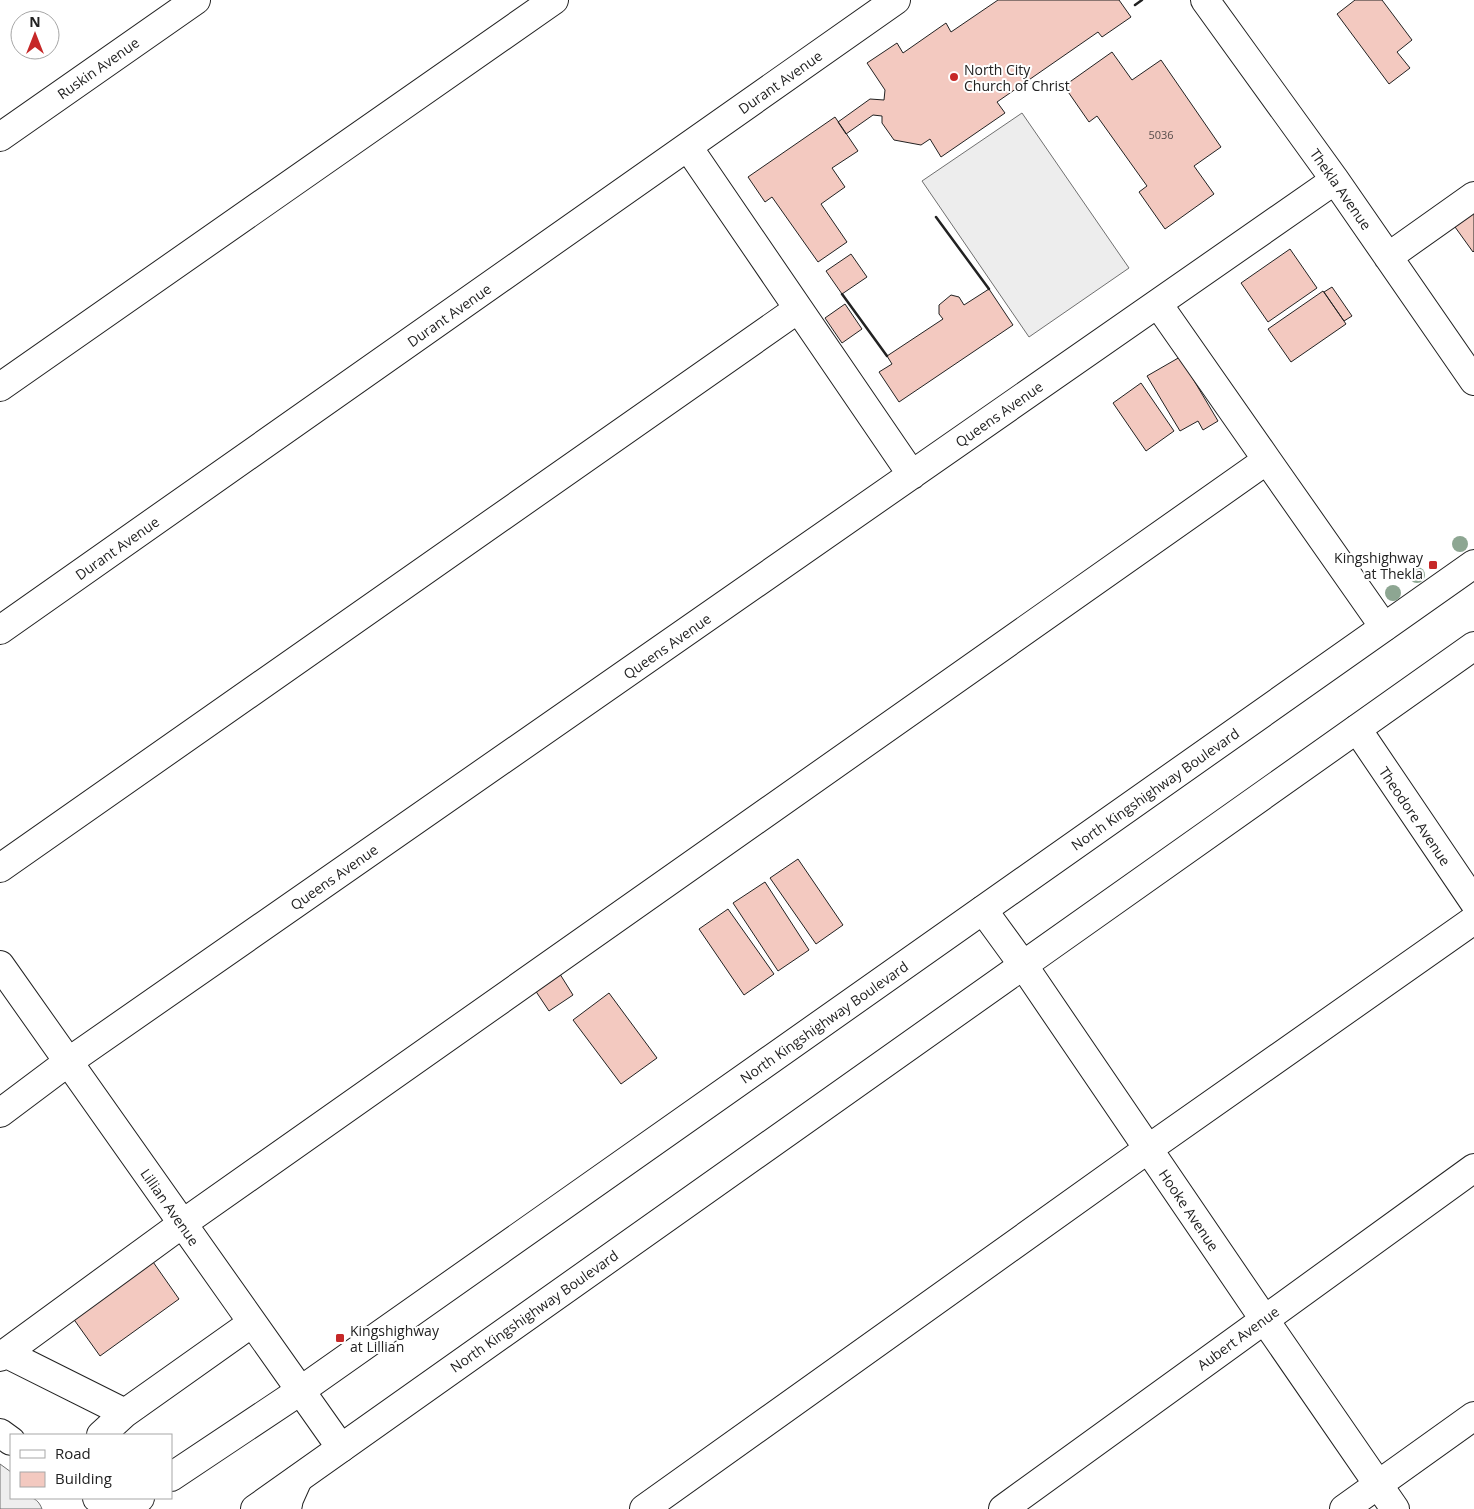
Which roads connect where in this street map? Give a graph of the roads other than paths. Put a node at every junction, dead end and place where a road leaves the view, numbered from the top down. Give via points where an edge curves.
1 (196, 0) edge
2 (554, 0) edge
3 (896, 0) edge
4 (1214, 3) edge
5 (0, 137) edge
6 (688, 148) junction
7 (1335, 180) junction
8 (1474, 196) edge
9 (1388, 257) junction
10 (1158, 304) junction
11 (798, 309) junction
12 (1474, 381) edge
13 (0, 387) edge
14 (1267, 460) junction
15 (912, 475) junction
16 (1474, 564) edge
17 (1384, 627) junction
18 (0, 630) edge
19 (1474, 646) edge
20 (1357, 729) junction
21 (0, 868) edge
22 (1474, 902) edge
23 (983, 910) junction
24 (1474, 920) edge
25 (1023, 965) junction
26 (0, 966) edge
27 (68, 1062) junction
28 (0, 1113) edge
29 (1148, 1149) junction
30 (1474, 1168) edge
31 (182, 1224) junction
32 (1264, 1320) junction
33 (252, 1323) junction
34 (2, 1355) edge
35 (300, 1391) junction
36 (124, 1413) junction
37 (1474, 1416) edge
38 (102, 1434) edge
39 (341, 1448) junction
40 (172, 1476) edge
41 (298, 1479) junction
42 (1378, 1484) junction
43 (99, 1499) edge
44 (139, 1499) edge
45 (114, 1509) edge
46 (124, 1509) edge
47 (255, 1509) edge
48 (287, 1509) edge
49 (644, 1509) edge
50 (1003, 1509) edge
51 (1344, 1509) edge
52 (1395, 1509) edge

1 - 5 main road, Ruskin Avenue
2 - 13 main road
3 - 6 main road, Durant Avenue
4 - 7 main road, Thekla Avenue
6 - 11 main road
6 - 18 main road, Durant Avenue
7 - 9 main road, Thekla Avenue
7 - 10 main road, Queens Avenue
8 - 9 main road
9 - 12 main road, Thekla Avenue
10 - 14 main road
10 - 15 main road, Queens Avenue
11 - 15 main road
11 - 21 main road
14 - 17 main road
14 - 31 main road
15 - 27 main road, Queens Avenue
16 - 17 main road, North Kingshighway Boulevard
17 - 23 main road, North Kingshighway Boulevard
19 - 20 main road, North Kingshighway Boulevard
20 - 22 main road, Theodore Avenue
20 - 25 main road, North Kingshighway Boulevard
23 - 25 main road, Hooke Avenue
23 - 35 main road, North Kingshighway Boulevard
24 - 29 main road
25 - 29 main road, Hooke Avenue
25 - 39 main road, North Kingshighway Boulevard
26 - 27 main road, Lillian Avenue
27 - 28 main road, Queens Avenue
27 - 31 main road, Lillian Avenue
29 - 32 main road, Hooke Avenue
29 - 49 main road
30 - 32 main road, Aubert Avenue
31 - 33 main road, Lillian Avenue
31 - 34 main road
32 - 42 main road, Hooke Avenue
32 - 50 main road, Aubert Avenue
33 - 35 main road, Lillian Avenue
33 - 36 main road
34 - 36 main road
35 - 39 main road, Lillian Avenue
35 - 40 main road, North Kingshighway Boulevard
36 - 38 main road
37 - 42 main road
39 - 41 main road, North Kingshighway Boulevard
41 - 47 main road, North Kingshighway Boulevard
41 - 48 main road
42 - 51 main road
42 - 52 main road, Hooke Avenue
43 - 45 main road
44 - 46 main road

